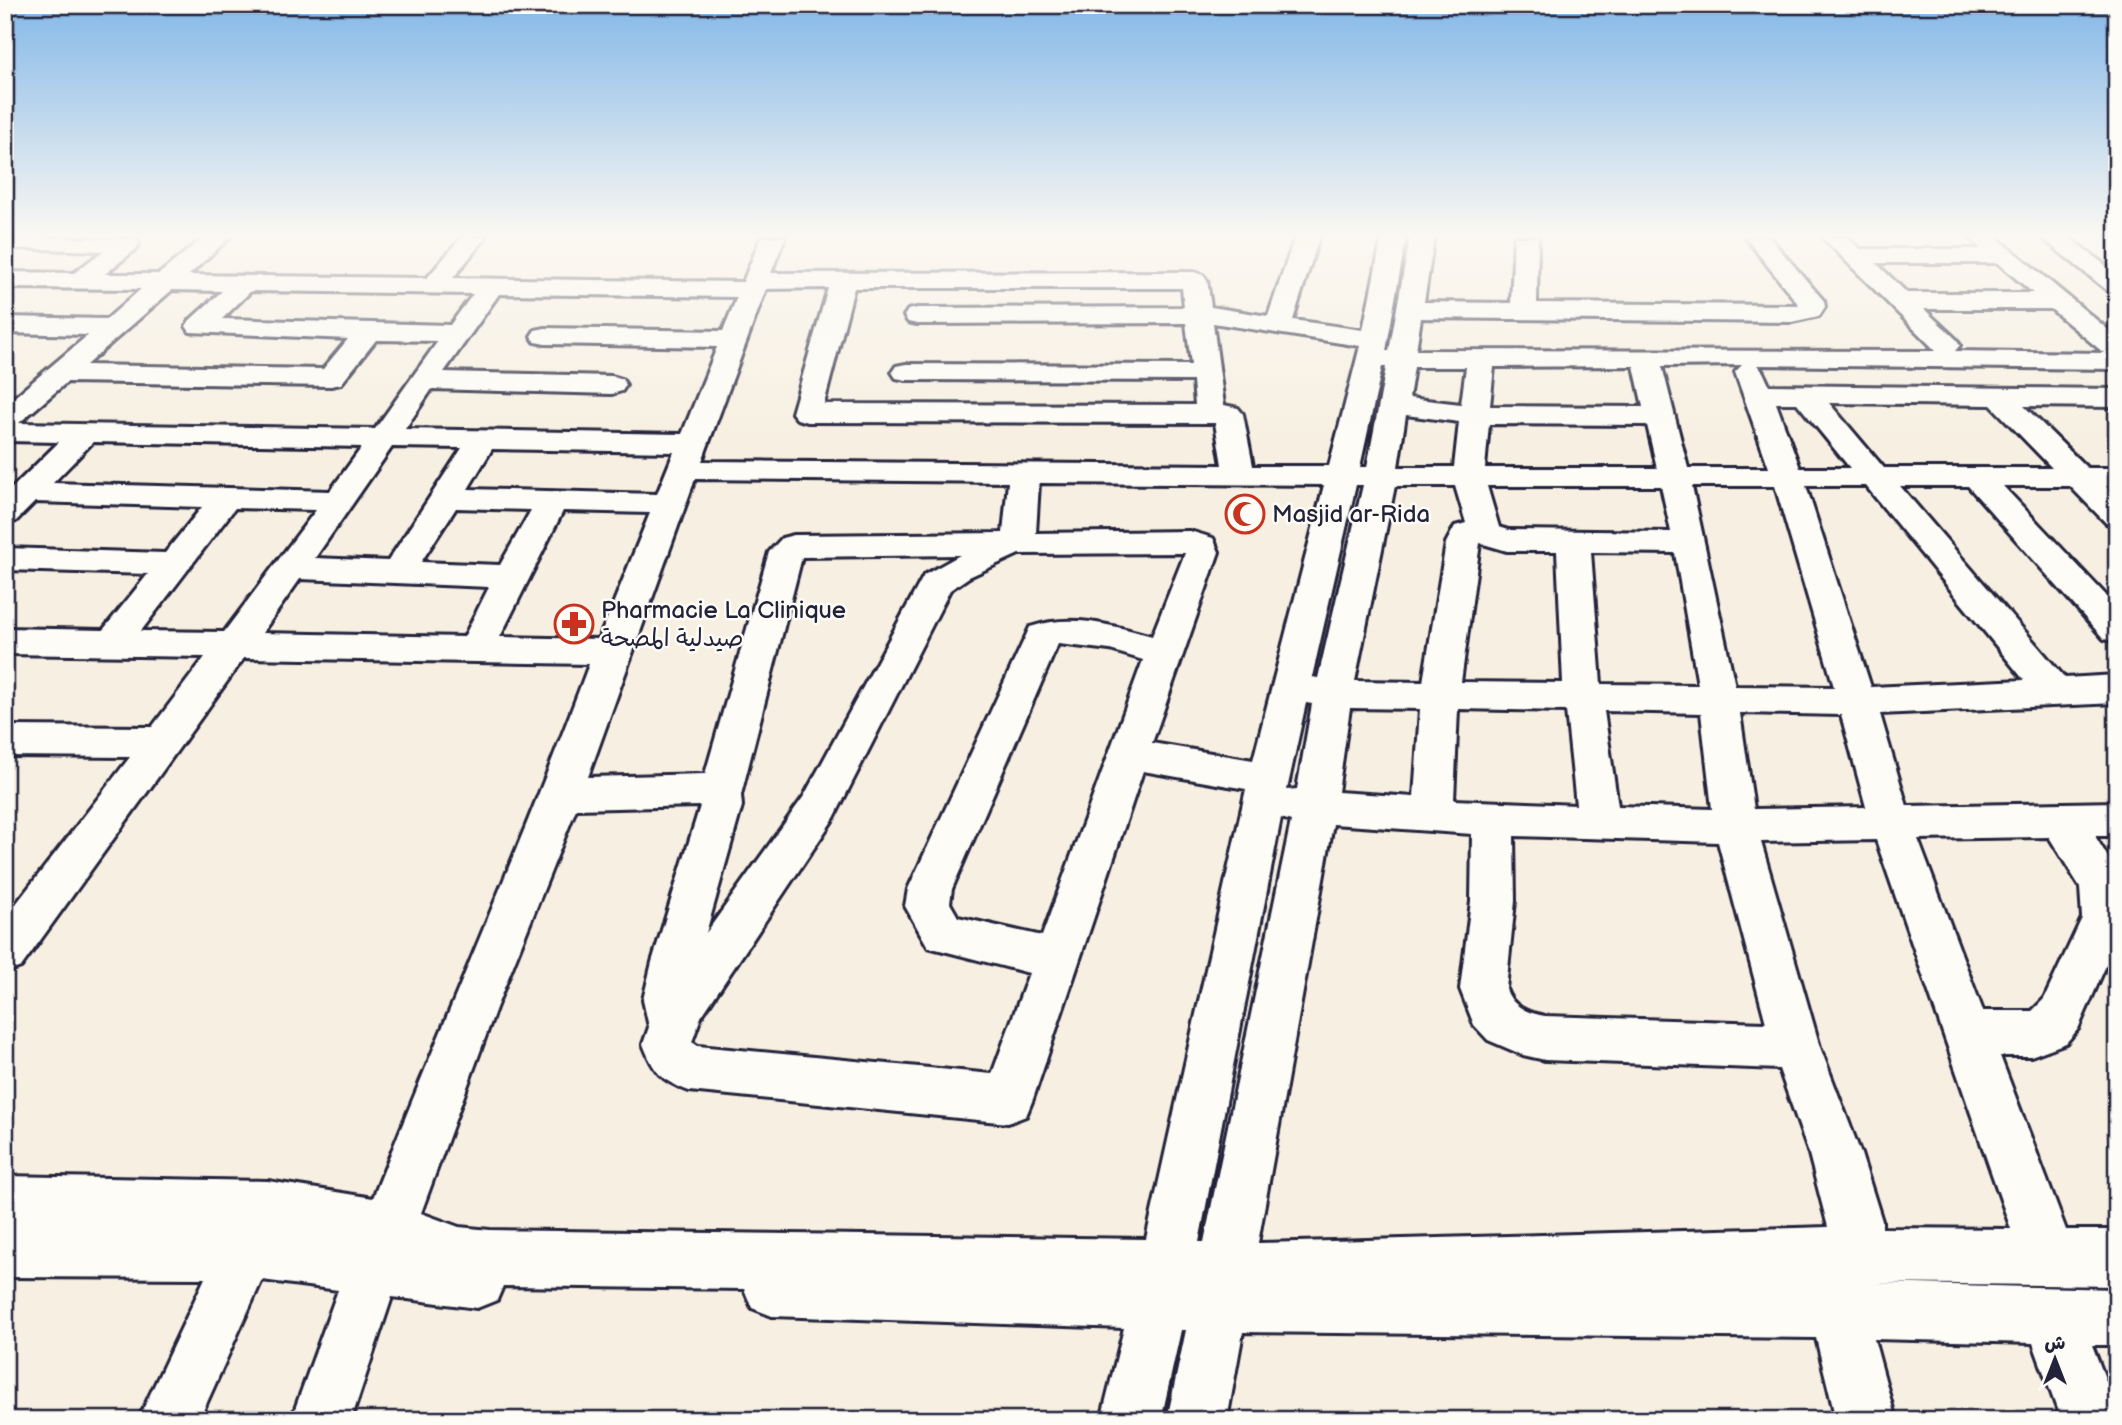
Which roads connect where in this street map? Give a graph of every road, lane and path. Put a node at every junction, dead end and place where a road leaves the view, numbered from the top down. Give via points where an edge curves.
1 (140, 304) edge
2 (223, 304) edge
3 (479, 304) edge
4 (564, 304) edge
5 (748, 304) edge
6 (838, 304) edge
7 (919, 304) edge
8 (1197, 304) edge
9 (1285, 304) edge
10 (1390, 304) edge
11 (1401, 304) edge
12 (1524, 304) edge
13 (1811, 304) edge
14 (1904, 304) edge
15 (2061, 304) edge
16 (1524, 311) junction
17 (1198, 315) junction
18 (199, 326) junction
19 (1278, 326) junction
20 (113, 327) junction
21 (11, 330) edge
22 (368, 332) junction
23 (457, 333) junction
24 (545, 336) junction
25 (636, 337) junction
26 (734, 339) junction
27 (911, 344) junction
28 (1015, 344) junction
29 (1388, 344) junction
30 (1946, 345) junction
31 (1740, 350) junction
32 (2115, 351) edge
33 (1646, 357) junction
34 (1481, 358) junction
35 (60, 373) junction
36 (153, 373) junction
37 (1205, 373) junction
38 (331, 378) junction
39 (422, 380) junction
40 (518, 384) junction
41 (1758, 394) junction
42 (1805, 394) junction
43 (1999, 397) junction
44 (2083, 397) junction
45 (2117, 398) edge
46 (1393, 405) junction
47 (600, 413) junction
48 (897, 414) junction
49 (1211, 414) junction
50 (1476, 415) junction
51 (1661, 416) junction
52 (5, 420) edge
53 (2117, 428) edge
54 (5, 432) edge
55 (85, 433) junction
56 (287, 436) junction
57 (381, 438) junction
58 (482, 441) junction
59 (1010, 450) junction
60 (682, 472) junction
61 (1239, 474) junction
62 (1362, 476) junction
63 (1468, 477) junction
64 (1875, 477) junction
65 (2077, 477) junction
66 (2117, 477) edge
67 (1676, 478) junction
68 (1788, 478) junction
69 (1977, 478) junction
70 (446, 498) junction
71 (225, 499) junction
72 (339, 502) junction
73 (552, 502) junction
74 (16, 503) edge
75 (2117, 516) edge
76 (1483, 530) junction
77 (1573, 540) junction
78 (1013, 543) junction
79 (1690, 543) junction
80 (5, 559) edge
81 (174, 565) junction
82 (290, 568) junction
83 (398, 572) junction
84 (511, 577) junction
85 (2117, 630) edge
86 (5, 641) edge
87 (112, 644) junction
88 (231, 647) junction
89 (476, 650) junction
90 (612, 652) junction
91 (1163, 656) junction
92 (1291, 688) junction
93 (2117, 689) edge
94 (2054, 691) junction
95 (1333, 694) junction
96 (1440, 695) junction
97 (1583, 697) junction
98 (1719, 699) junction
99 (1857, 701) junction
100 (18, 741) edge
101 (164, 742) junction
102 (1130, 754) junction
103 (5, 772) edge
104 (1266, 790) junction
105 (562, 793) junction
106 (720, 795) junction
107 (1315, 807) junction
108 (1433, 815) junction
109 (2060, 818) junction
110 (1493, 819) junction
111 (2117, 819) edge
112 (1599, 822) junction
113 (1891, 822) junction
114 (1735, 826) junction
115 (5, 953) edge
116 (1057, 960) junction
117 (671, 1030) junction
118 (1968, 1033) junction
119 (1796, 1047) junction
120 (5, 1203) edge
121 (382, 1247) junction
122 (5, 1250) edge
123 (247, 1251) junction
124 (1846, 1256) junction
125 (2049, 1258) junction
126 (2117, 1258) edge
127 (1163, 1283) junction
128 (1221, 1287) junction
129 (1837, 1310) junction
130 (2052, 1316) junction
131 (2117, 1317) edge
132 (168, 1420) edge
133 (321, 1420) edge
134 (1130, 1420) edge
135 (1197, 1420) edge
136 (1866, 1420) edge
137 (2091, 1420) edge

1 - 20 street
2 - 18 street
3 - 23 street
4 - 24 street
5 - 26 street
6 - 48 street via 807,413
7 - 27 street
8 - 17 street
9 - 19 street
10 - 29 street
11 - 29 street
12 - 16 street
13 - 16 street via 1810,310 1793,314
14 - 30 street
15 - 32 street
16 - 29 street
17 - 19 street
17 - 28 street
17 - 37 street
18 - 22 street
18 - 36 street
19 - 29 street
20 - 21 street
20 - 35 street
22 - 23 street
22 - 38 street
23 - 39 street
24 - 25 street
24 - 40 street
25 - 26 street
25 - 47 street
26 - 60 street
27 - 28 street
27 - 28 street
27 - 48 street
28 - 37 street
29 - 31 street
29 - 34 street
29 - 46 street
29 - 62 street
30 - 31 street
30 - 32 street
31 - 32 street
31 - 33 street
31 - 41 street
33 - 34 street
33 - 51 street
34 - 50 street
35 - 36 street
35 - 52 street
36 - 38 street
37 - 49 street
38 - 56 street
39 - 40 street
39 - 57 street
40 - 47 street
41 - 42 street
41 - 68 street
42 - 43 street
42 - 64 street
43 - 44 street
43 - 65 street
44 - 45 street
44 - 53 street
46 - 50 street
46 - 62 street
47 - 58 street
47 - 60 street
48 - 59 street
49 - 59 street
49 - 61 street via 1228,414
50 - 51 street
50 - 63 street
51 - 67 street
54 - 55 street
55 - 56 street
55 - 74 street
56 - 57 street
57 - 58 street
57 - 72 street
58 - 70 street
59 - 60 street
59 - 61 street
59 - 78 street via 1019,536
60 - 73 street
60 - 90 street
61 - 62 street
62 - 63 street
62 - 92 street
62 - 95 street
63 - 67 street
63 - 76 street
64 - 68 street
64 - 69 street
64 - 94 street
65 - 66 street
65 - 69 street
65 - 75 street
67 - 68 street
67 - 79 street
68 - 99 street
69 - 85 street
70 - 73 street
70 - 83 street
71 - 72 street
71 - 74 street
71 - 81 street
72 - 82 street
73 - 84 street
76 - 77 street via 1499,539
76 - 96 street via 1464,536
77 - 79 street
77 - 97 street
78 - 91 street via 1201,545
78 - 106 street via 804,544 786,552
78 - 117 street via 966,562 936,583 818,807 681,1007
79 - 98 street
80 - 81 street
81 - 87 street
82 - 83 street
82 - 88 street
83 - 84 street
84 - 89 street
86 - 87 street
87 - 88 street
88 - 89 street
88 - 101 street
89 - 90 street
90 - 105 street
91 - 102 street
91 - 116 street via 1139,644 1064,631 1043,636 930,889 927,906 944,933
92 - 95 street
92 - 104 street
93 - 94 street
94 - 99 street
95 - 96 street
95 - 107 street
96 - 97 street
96 - 108 street
97 - 98 street
97 - 112 street
98 - 99 street
98 - 114 street
99 - 113 street
100 - 101 street
100 - 103 street
101 - 115 street
102 - 104 street
102 - 116 street
104 - 107 street
104 - 127 street
105 - 106 street via 712,790
105 - 121 street via 472,1008
106 - 117 street via 721,806 667,1000
107 - 108 street
107 - 128 street
108 - 110 street
109 - 111 street
109 - 113 street
109 - 118 street via 2102,887 2104,918 2061,1014 2049,1027 2031,1034
110 - 112 street
110 - 119 street via 1493,901 1483,989 1500,1022 1521,1034 1545,1038
112 - 114 street
113 - 114 street
113 - 118 street
114 - 119 street
116 - 117 street via 1008,1100 689,1068 672,1056 667,1044
118 - 125 street
119 - 124 street via 1855,1222
120 - 121 street via 318,1213
121 - 123 street
121 - 127 street via 474,1280
121 - 133 street
122 - 123 street
123 - 132 street
124 - 125 street
124 - 128 street via 1769,1255
124 - 129 street
125 - 126 street
127 - 128 street
127 - 134 street
128 - 129 street
128 - 135 street
129 - 130 street
129 - 136 street
130 - 131 street
130 - 137 street

